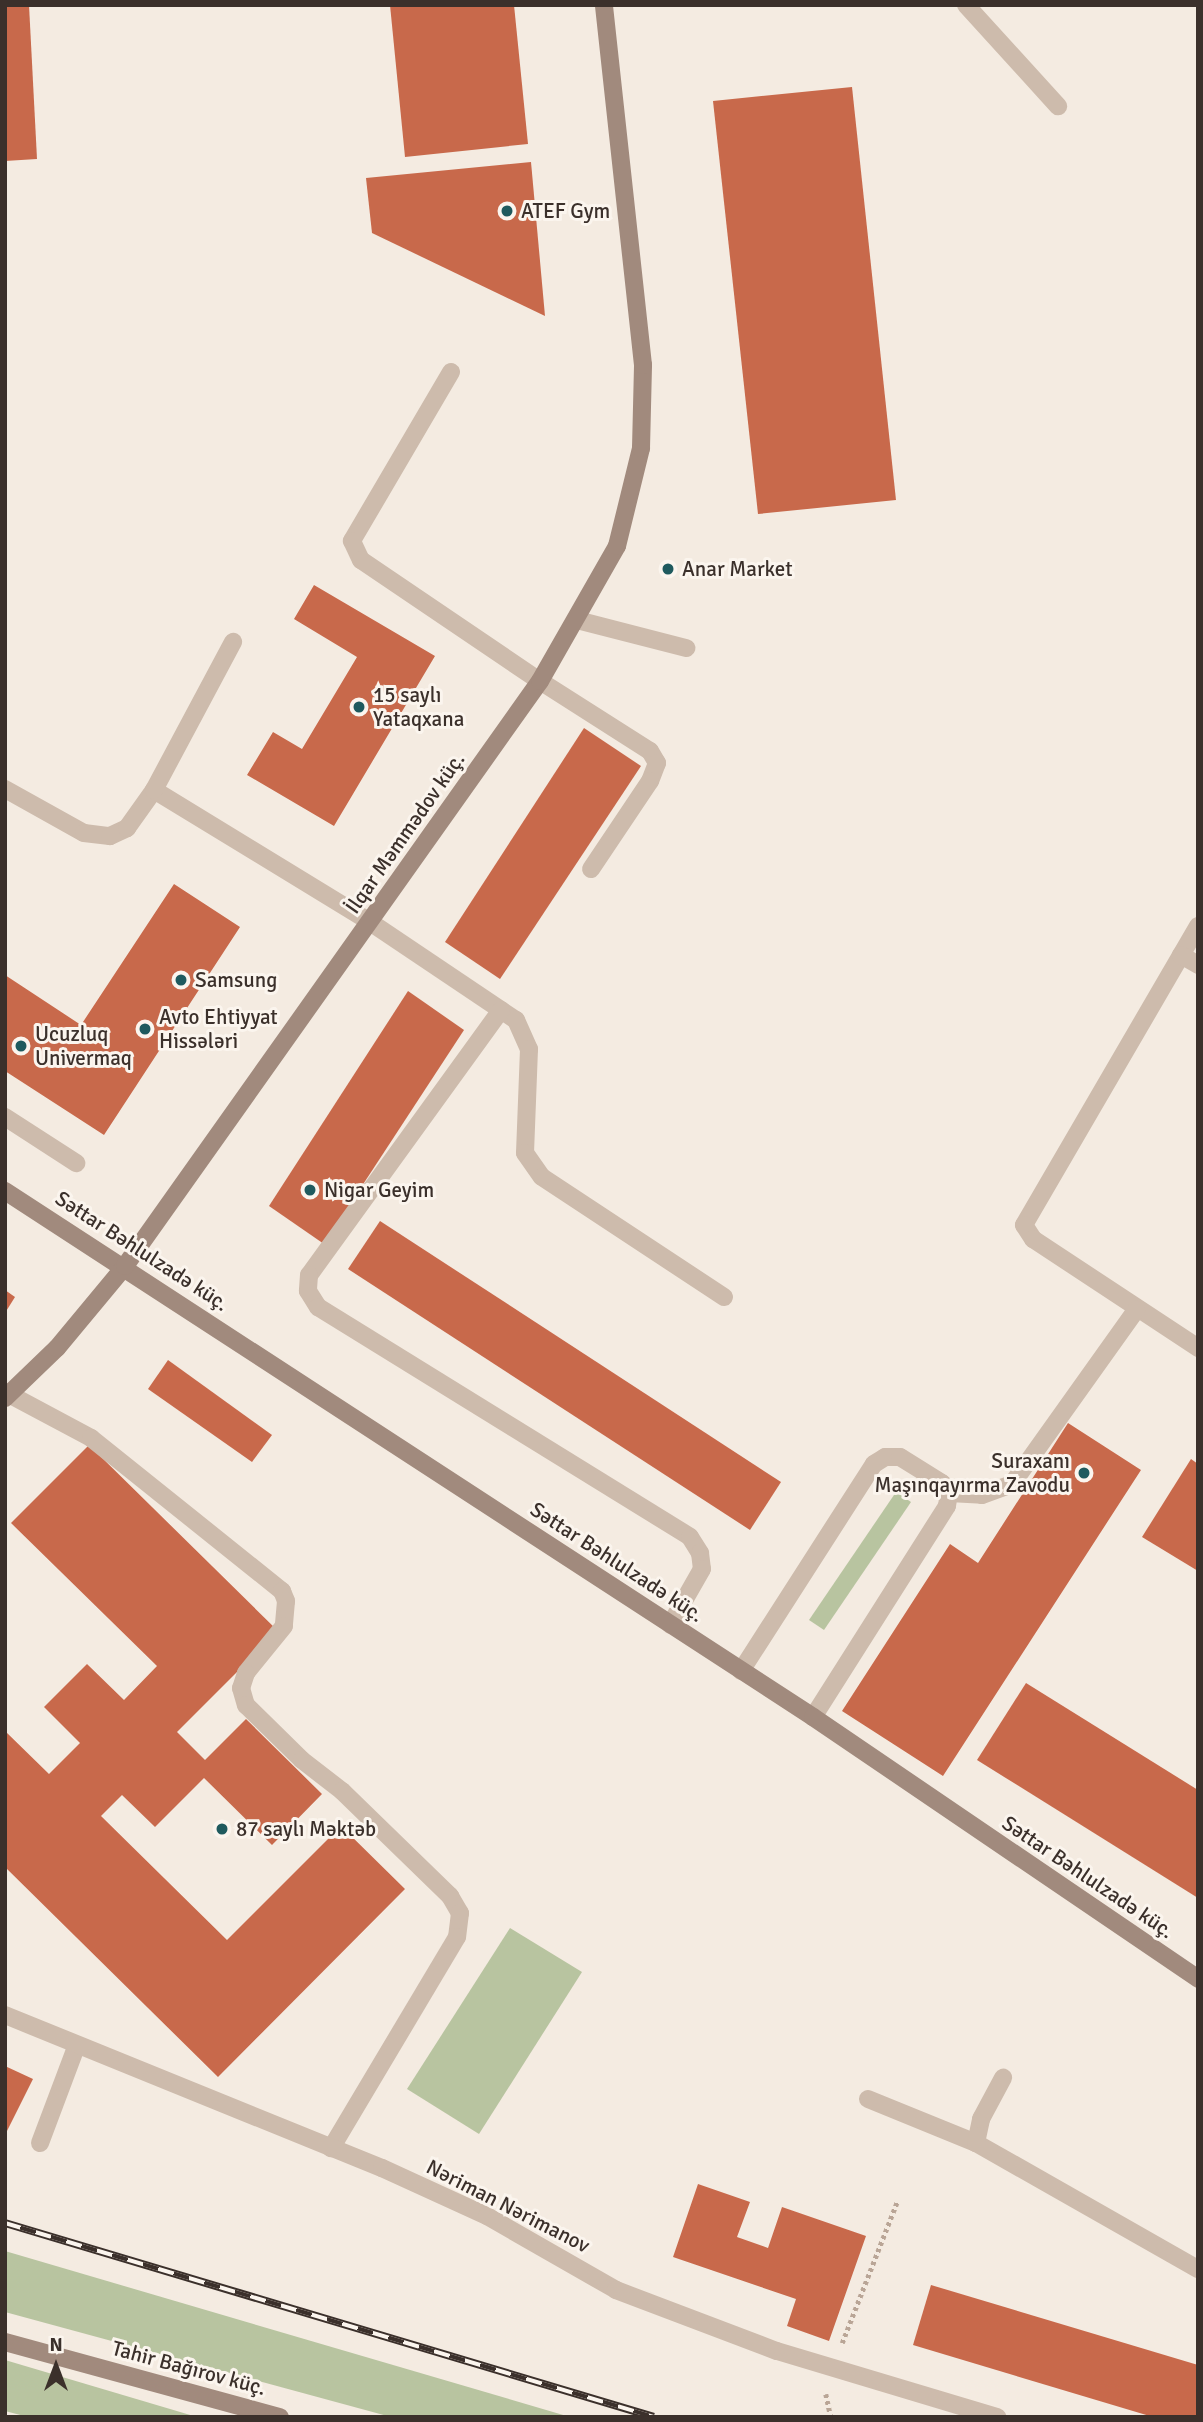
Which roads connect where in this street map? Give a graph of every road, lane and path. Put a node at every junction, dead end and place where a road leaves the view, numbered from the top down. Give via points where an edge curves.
1 (604, 5) edge
2 (966, 5) edge
3 (1058, 106) dead end
4 (451, 372) dead end
5 (577, 620) junction
6 (233, 642) dead end
7 (686, 648) dead end
8 (540, 681) junction
9 (5, 789) edge
10 (154, 790) junction
11 (591, 869) dead end
12 (370, 922) junction
13 (1198, 926) edge
14 (1181, 955) junction
15 (1198, 965) edge
16 (501, 1010) junction
17 (5, 1117) edge
18 (76, 1163) dead end
19 (5, 1191) edge
20 (125, 1266) junction
21 (724, 1297) dead end
22 (1136, 1310) junction
23 (1198, 1348) edge
24 (7, 1395) edge
25 (949, 1493) junction
26 (670, 1625) junction
27 (741, 1671) junction
28 (813, 1717) junction
29 (1198, 1979) edge
30 (5, 2015) edge
31 (76, 2047) junction
32 (1003, 2078) dead end
33 (868, 2099) dead end
34 (40, 2143) dead end
35 (975, 2143) junction
36 (331, 2148) junction
37 (897, 2202) dead end
38 (1198, 2269) edge
39 (5, 2342) edge
40 (832, 2368) junction
41 (280, 2417) edge
42 (831, 2417) edge
43 (997, 2417) edge

1 - 5 street, İlqar Məmmədov küç. via 643,365 643,410 628,514 617,546
2 - 3 street
4 - 8 street via 352,541 361,560
5 - 7 street
5 - 8 street, İlqar Məmmədov küç.
6 - 10 street
8 - 11 street via 650,751 657,763 650,781
8 - 12 street, İlqar Məmmədov küç.
9 - 10 street via 84,833 110,836 127,828
10 - 12 street
12 - 16 street
12 - 20 street, İlqar Məmmədov küç.
13 - 14 street
14 - 15 street
14 - 22 street via 1024,1225 1033,1239
16 - 21 street via 516,1020 529,1049 525,1153 542,1177
16 - 26 street via 309,1275 308,1291 318,1307 690,1537 700,1553 702,1569
17 - 18 street
19 - 20 street, Səttar Bəhlulzadə küç.
20 - 24 street, İlqar Məmmədov küç. via 57,1348
20 - 26 street, Səttar Bəhlulzadə küç.
22 - 23 street
22 - 25 street via 1012,1484 982,1495
24 - 36 street via 91,1438 282,1591 284,1626 246,1673 241,1688 246,1704 450,1896 460,1913 457,1937
25 - 27 street via 942,1483 900,1457 885,1457 874,1464
25 - 28 street via 947,1506
26 - 27 street, Səttar Bəhlulzadə küç.
27 - 28 street, Səttar Bəhlulzadə küç.
28 - 29 street, Səttar Bəhlulzadə küç.
30 - 31 street, Nəriman Nərimanov
31 - 34 street
31 - 36 street, Nəriman Nərimanov
32 - 35 street via 981,2119
33 - 35 street
35 - 38 street
36 - 40 street, Nəriman Nərimanov via 487,2216 616,2290
37 - 40 path
39 - 41 street, Tahir Bağırov küç.
40 - 42 path via 826,2392
40 - 43 street, Nəriman Nərimanov

